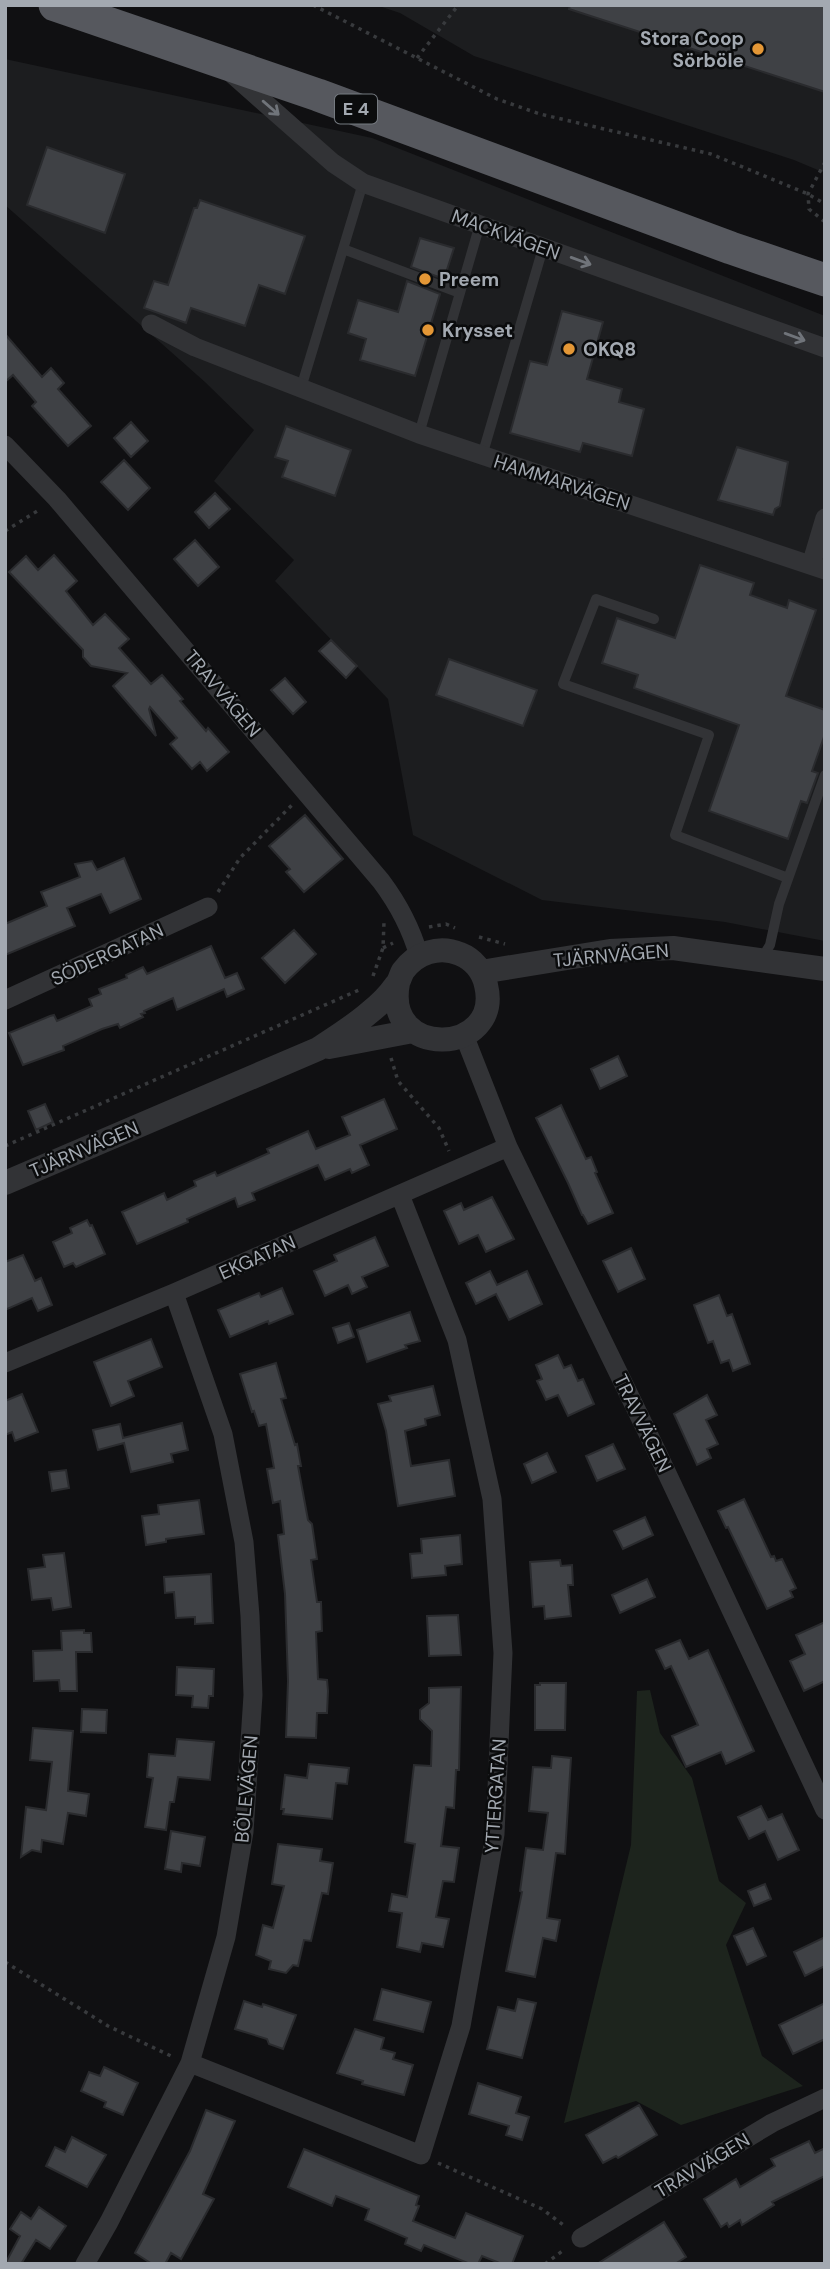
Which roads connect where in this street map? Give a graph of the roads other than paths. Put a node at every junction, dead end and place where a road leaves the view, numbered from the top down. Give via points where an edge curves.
1 (55, 5) edge
2 (220, 63) junction
3 (363, 183) junction
4 (480, 225) junction
5 (543, 247) junction
6 (343, 249) junction
7 (825, 279) edge
8 (460, 293) junction
9 (151, 324) dead end
10 (825, 348) edge
11 (301, 388) junction
12 (419, 433) junction
13 (5, 445) edge
14 (482, 456) junction
15 (825, 517) edge
16 (818, 568) edge
17 (654, 619) dead end
18 (825, 775) edge
19 (788, 878) junction
20 (208, 907) road end
21 (419, 956) junction
22 (762, 958) junction
23 (825, 968) edge
24 (481, 972) junction
25 (398, 983) junction
26 (5, 1000) edge
27 (413, 1031) junction
28 (464, 1035) junction
29 (318, 1049) junction
30 (508, 1147) junction
31 (5, 1184) edge
32 (400, 1195) junction
33 (174, 1293) junction
34 (5, 1363) edge
35 (825, 1810) edge
36 (190, 2063) junction
37 (825, 2098) edge
38 (581, 2238) road end
39 (85, 2264) edge

1 - 2 highway, E 4
2 -> 3 street, MACKVÄGEN via 333,163
2 - 7 highway, E 4
3 - 4 street, MACKVÄGEN
3 - 6 lane
4 - 5 street, MACKVÄGEN
4 - 8 lane
5 -> 10 street, MACKVÄGEN
5 - 14 lane
6 - 8 lane
6 - 11 lane
8 - 12 lane
9 - 11 street, HAMMARVÄGEN via 195,347
11 - 12 street, HAMMARVÄGEN
12 - 14 street, HAMMARVÄGEN
13 - 21 street, TRAVVÄGEN via 57,499 397,902
14 - 16 street, HAMMARVÄGEN
15 - 16 street
17 - 19 lane via 596,599 564,684 709,735 675,835
18 - 19 lane
19 - 22 lane via 770,945
20 - 26 street, SÖDERGATAN
21 - 24 street via 451,951 470,960
21 - 25 street
22 - 23 street, TJÄRNVÄGEN
22 - 24 street, TJÄRNVÄGEN via 673,948 622,950
24 - 28 street via 486,1005 481,1019
25 - 27 street via 399,1010
25 - 29 street, TJÄRNVÄGEN via 373,1010
27 - 28 street via 433,1040
27 - 29 street, TJÄRNVÄGEN
28 - 30 street, TRAVVÄGEN
29 - 31 street, TJÄRNVÄGEN
30 - 32 street, EKGATAN
30 - 35 street, TRAVVÄGEN
32 - 33 street, EKGATAN
32 - 36 street, YTTERGATAN via 457,1340 492,1499 503,1653 495,1834 461,2026 421,2155
33 - 34 street, EKGATAN
33 - 36 street, BÖLEVÄGEN via 223,1434 244,1542 253,1695 244,1832 229,1924
36 - 39 street, BÖLEVÄGEN
37 - 38 street, TRAVVÄGEN via 772,2123

